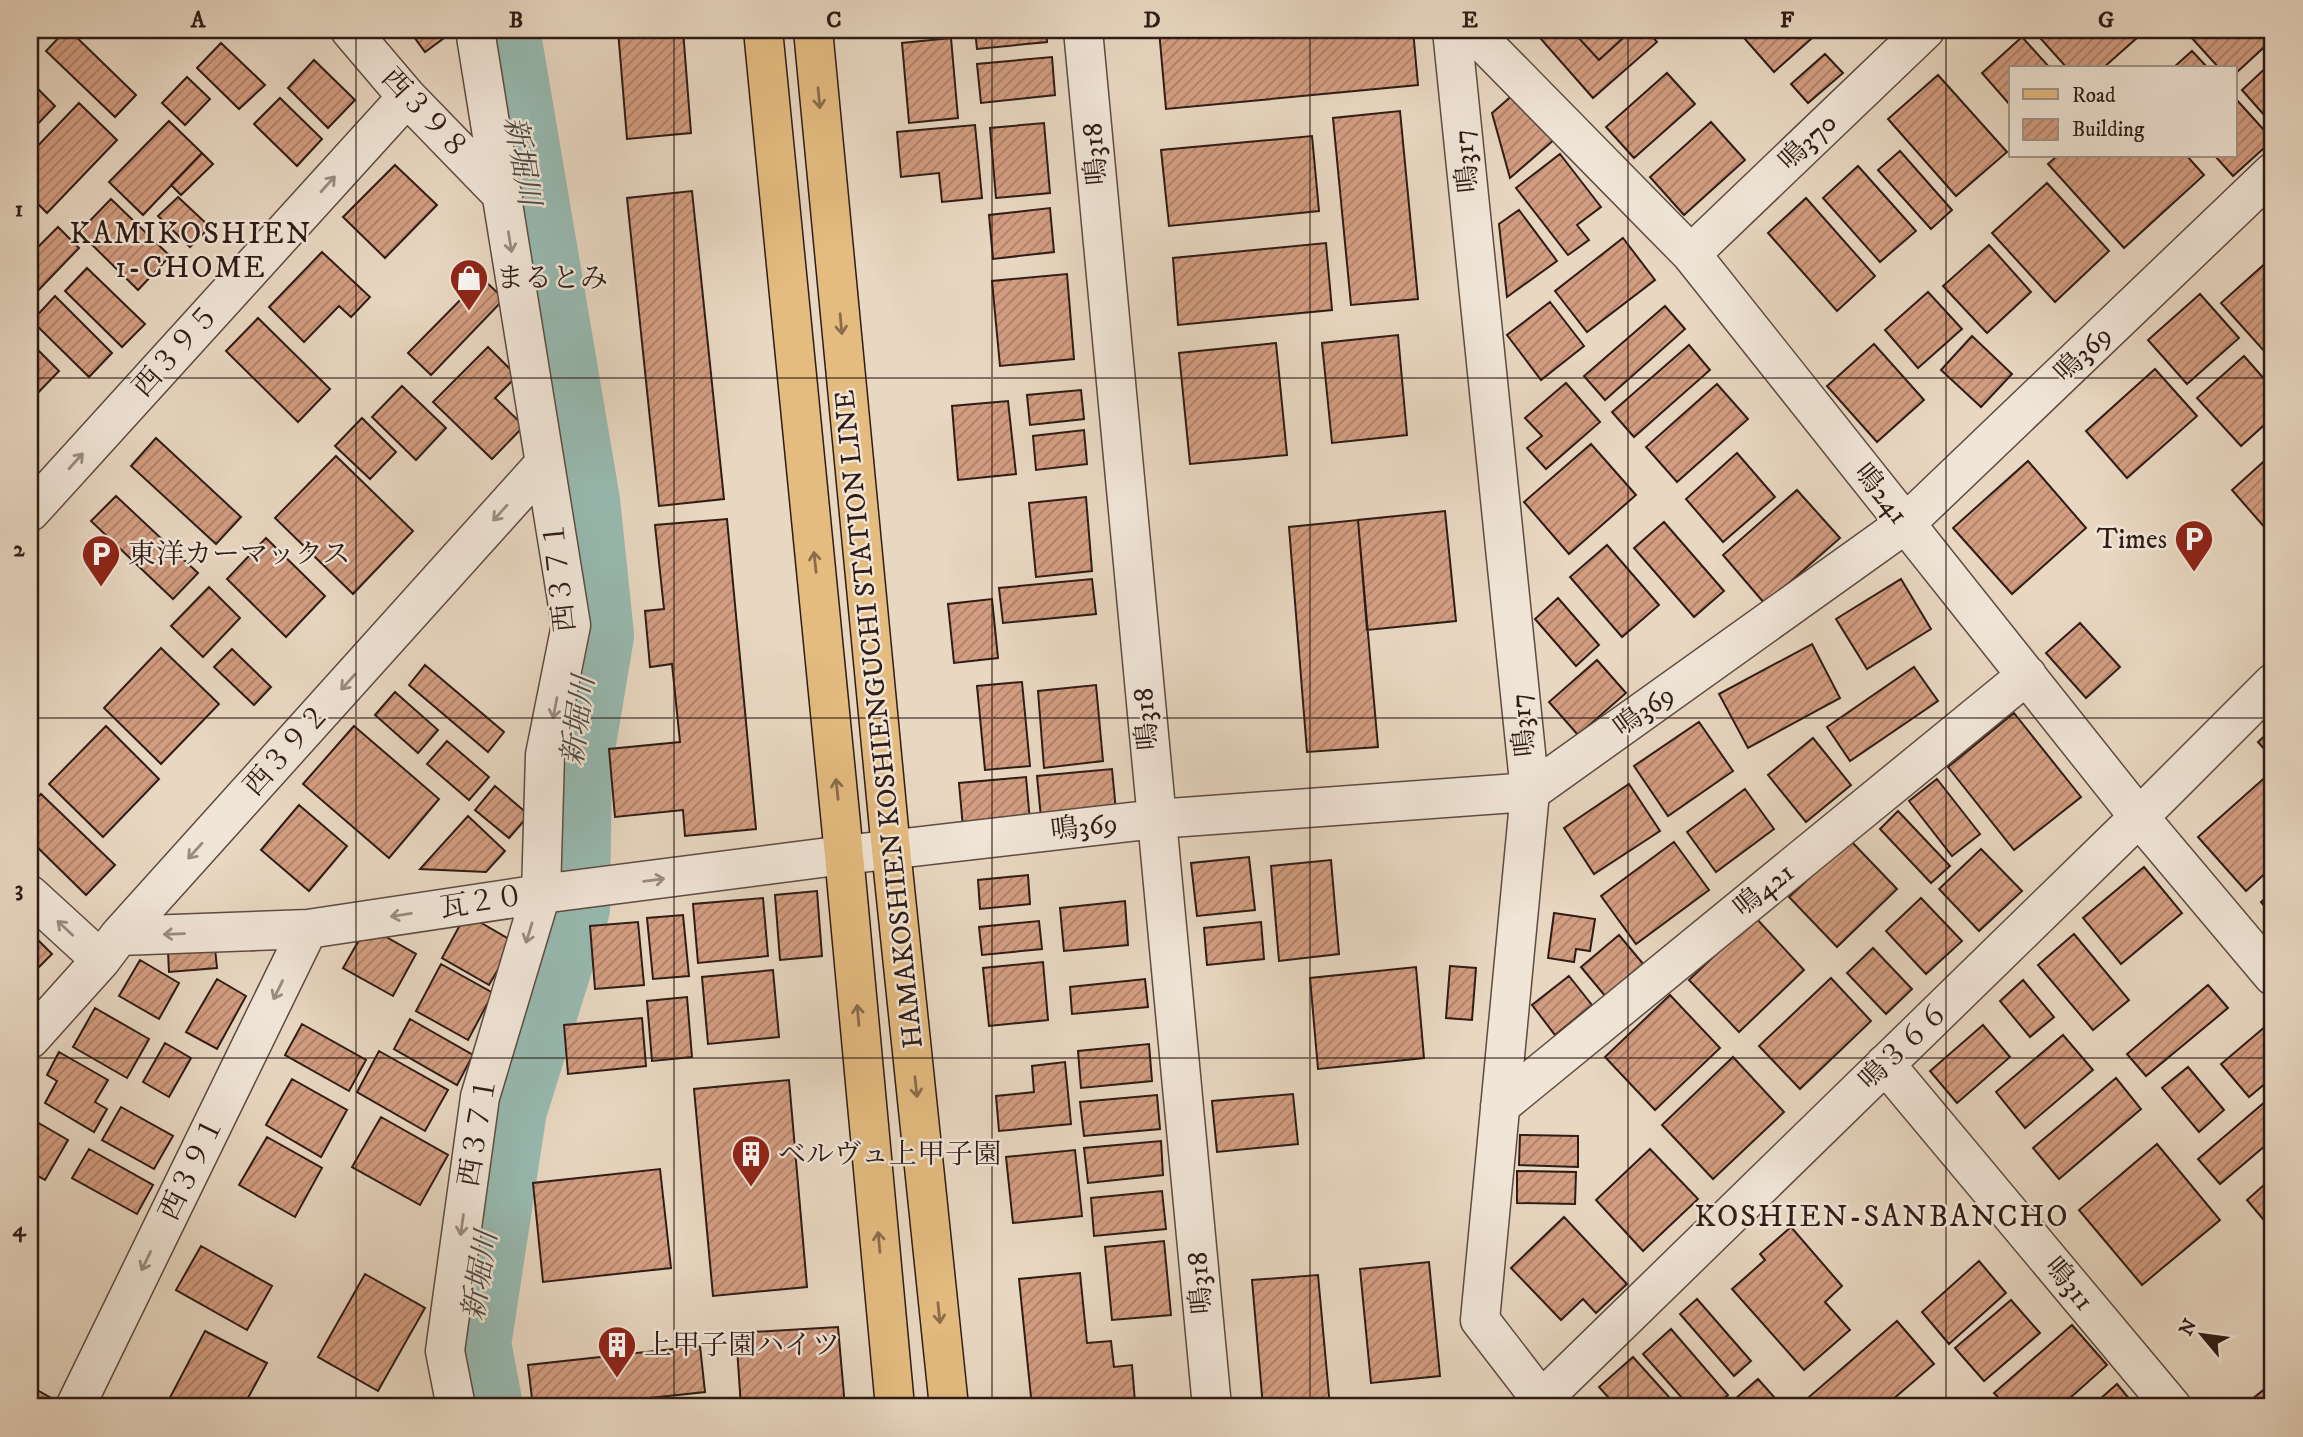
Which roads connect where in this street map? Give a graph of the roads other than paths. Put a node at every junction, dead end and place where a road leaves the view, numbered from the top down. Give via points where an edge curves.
1 (350, 30) edge
2 (475, 30) edge
3 (763, 30) edge
4 (813, 30) edge
5 (1083, 30) edge
6 (1452, 30) edge
7 (1471, 30) edge
8 (1925, 30) edge
9 (407, 97) junction
10 (2273, 172) edge
11 (503, 196) junction
12 (1690, 254) junction
13 (545, 463) junction
14 (30, 512) edge
15 (1905, 524) junction
16 (2027, 675) junction
17 (2273, 683) edge
18 (1530, 792) junction
19 (2139, 817) junction
20 (1156, 819) junction
21 (891, 850) junction
22 (844, 855) junction
23 (562, 891) junction
24 (30, 895) edge
25 (308, 929) junction
26 (110, 948) junction
27 (2273, 976) edge
28 (30, 1040) edge
29 (1885, 1064) junction
30 (1500, 1106) junction
31 (1541, 1405) edge
32 (75, 1407) edge
33 (456, 1407) edge
34 (895, 1407) edge
35 (949, 1407) edge
36 (1212, 1407) edge
37 (2172, 1407) edge

1 - 9 street, 西３９８
2 - 11 street, 西３７１
22 -> 3 main road, HAMAKOSHIEN KOSHIENGUCHI STATION LINE
4 -> 21 main road, HAMAKOSHIEN KOSHIENGUCHI STATION LINE
5 - 20 street, 鳴318
6 - 18 street, 鳴317
7 - 12 street, 鳴241
8 - 12 street, 鳴370
9 - 11 street, 西３９８
14 -> 9 street, 西３９５
10 - 15 street, 鳴369
11 -> 13 street, 西３７１
12 - 15 street, 鳴241
13 -> 23 street, 西３７１ via 571,625 545,755
13 -> 26 street, 西３９２
15 - 16 street, 鳴241
15 - 18 street, 鳴369
16 - 19 street, 鳴241
16 - 30 street, 鳴421
17 - 19 street, 鳴３６６
18 - 20 street, 鳴369
18 - 30 street, 鳴317
19 - 27 street, 鳴241
19 - 29 street, 鳴３６６
20 - 21 street, 鳴369
20 - 36 street, 鳴318
21 - 22 street, 鳴369
21 -> 35 main road, HAMAKOSHIEN KOSHIENGUCHI STATION LINE
23 -> 22 street, 瓦２０
34 -> 22 main road, HAMAKOSHIEN KOSHIENGUCHI STATION LINE
23 -> 25 street, 瓦２０
23 -> 33 street, 西３７１ via 480,1097 445,1351
26 -> 24 street
25 -> 26 street, 瓦２０
25 -> 32 street, 西３９１
26 - 28 street, 西３９２
29 - 31 street, 鳴３６６
29 - 37 street, 鳴311
30 - 31 street, 鳴317 via 1480,1320

